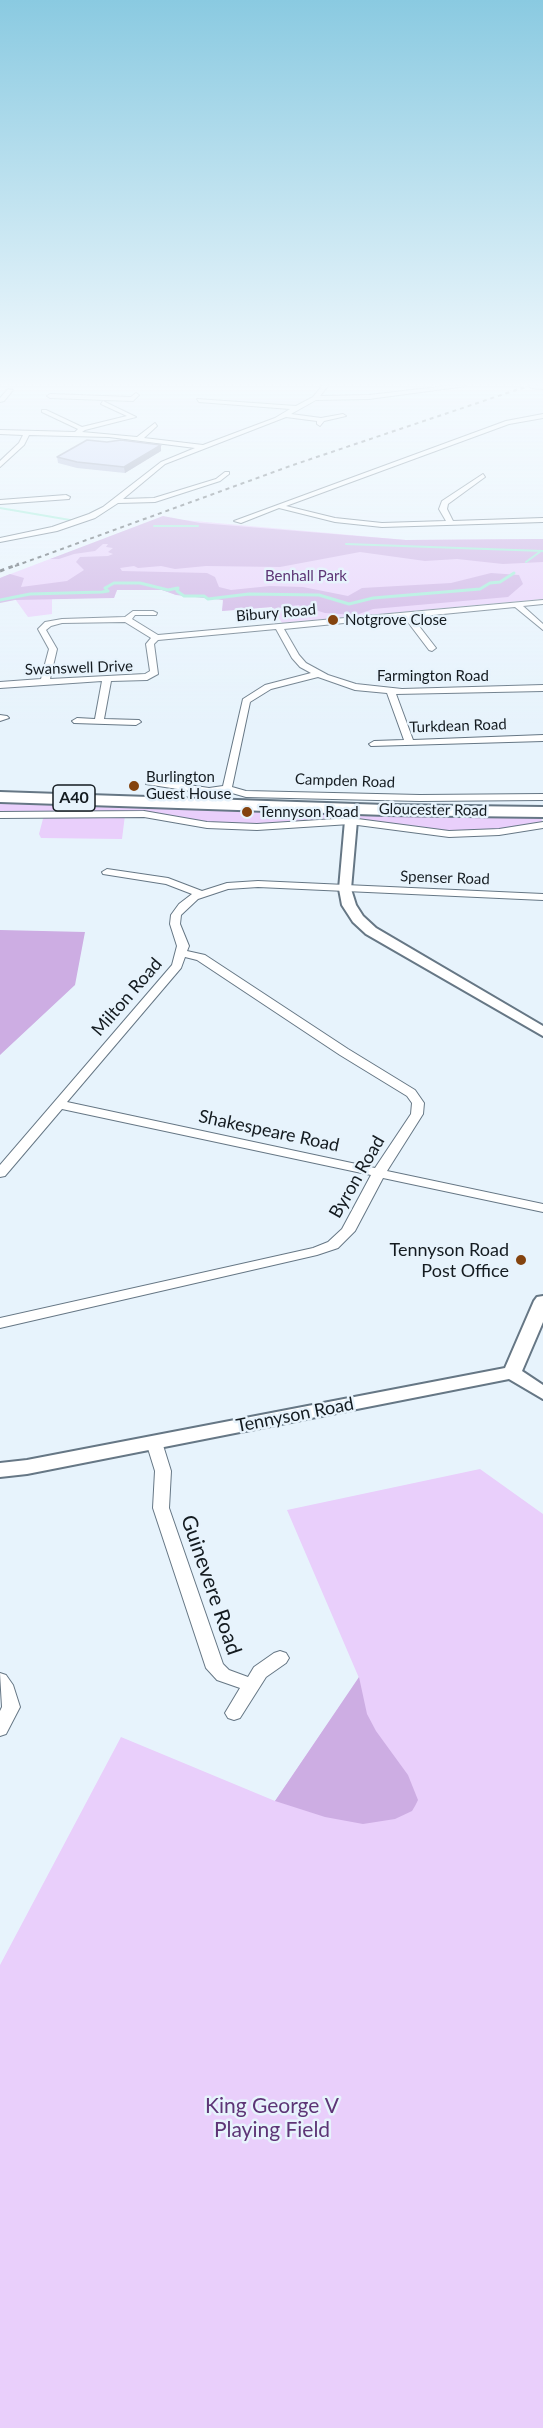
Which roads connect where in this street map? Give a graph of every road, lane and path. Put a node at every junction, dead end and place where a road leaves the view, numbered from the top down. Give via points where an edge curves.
1 (36, 499) edge
2 (157, 499) edge
3 (296, 499) edge
4 (450, 499) edge
5 (116, 501) joint
6 (0, 502) edge
7 (278, 506) junction
8 (543, 520) edge
9 (238, 521) dead end
10 (451, 524) junction
11 (0, 540) edge
12 (543, 602) edge
13 (517, 605) junction
14 (153, 613) dead end
15 (42, 615) dead end
16 (407, 615) junction
17 (126, 620) junction
18 (48, 624) junction
19 (278, 626) junction
20 (543, 628) edge
21 (156, 638) junction
22 (432, 648) dead end
23 (317, 674) junction
24 (107, 679) junction
25 (45, 681) junction
26 (0, 685) edge
27 (543, 688) edge
28 (391, 692) junction
29 (77, 721) dead end
30 (99, 721) junction
31 (136, 722) dead end
32 (543, 738) edge
33 (409, 742) junction
34 (374, 744) dead end
35 (149, 782) dead end
36 (227, 788) junction
37 (0, 797) edge
38 (542, 813) edge
39 (0, 815) edge
40 (351, 815) junction
41 (107, 872) dead end
42 (345, 889) junction
43 (201, 894) junction
44 (543, 897) edge
45 (183, 953) junction
46 (543, 1032) edge
47 (58, 1104) junction
48 (0, 1173) edge
49 (379, 1173) junction
50 (543, 1208) edge
51 (543, 1301) edge
52 (0, 1323) edge
53 (512, 1373) junction
54 (543, 1393) edge
55 (154, 1442) junction
56 (0, 1470) edge
57 (280, 1658) dead end
58 (0, 1680) edge
59 (251, 1685) junction
60 (234, 1713) dead end
61 (0, 1729) edge

1 - 6 street
2 - 5 street
3 - 7 street
4 - 10 street via 443,509
5 - 11 street via 69,525
7 - 9 street
7 - 10 street via 351,522
8 - 10 street
12 - 13 street, Bibury Road
13 - 16 street, Bibury Road
13 - 20 street
14 - 17 street via 133,613
15 - 18 street
16 - 19 street, Bibury Road
16 - 22 street
17 - 18 street
17 - 21 street
18 - 25 street via 42,629 53,649
19 - 21 street, Bibury Road
19 - 23 street, Farmington Road via 299,661
21 - 24 street, Swanswell Drive via 150,644 154,674 139,679
23 - 28 street, Farmington Road via 355,687
23 - 36 street via 268,687 246,701
24 - 25 street, Swanswell Drive
24 - 30 street
25 - 26 street, Swanswell Drive
27 - 28 street, Farmington Road
28 - 33 street
29 - 30 street
30 - 31 street
32 - 33 street, Turkdean Road
33 - 34 street, Turkdean Road
35 - 36 street, Campden Road via 208,791
36 - 38 street, Campden Road via 246,794 420,798
37 - 40 highway, Gloucester Road / A40
38 - 40 highway, Gloucester Road / A40
38 - 40 street via 499,832 455,835 421,832
39 - 40 street via 144,814 247,827 292,826
40 - 42 street
41 - 43 street via 168,881
42 - 43 street, Milton Road via 248,884
42 - 44 street, Spenser Road
42 - 46 street via 349,905 364,926
43 - 45 street, Milton Road via 188,901 176,915
45 - 47 street, Milton Road via 177,966
45 - 49 street, Byron Road via 201,957 414,1096 417,1114
47 - 48 street, Milton Road
47 - 49 street, Shakespeare Road
49 - 50 street, Shakespeare Road
49 - 52 street, Byron Road via 344,1236 326,1248
51 - 53 street
53 - 54 street
53 - 55 street, Tennyson Road
55 - 56 street, Tennyson Road
55 - 59 street, Guinevere Road via 163,1471 161,1508 215,1668
57 - 59 street, Guinevere Road via 260,1672
58 - 61 street via 9,1697 9,1713
59 - 60 street, Guinevere Road

